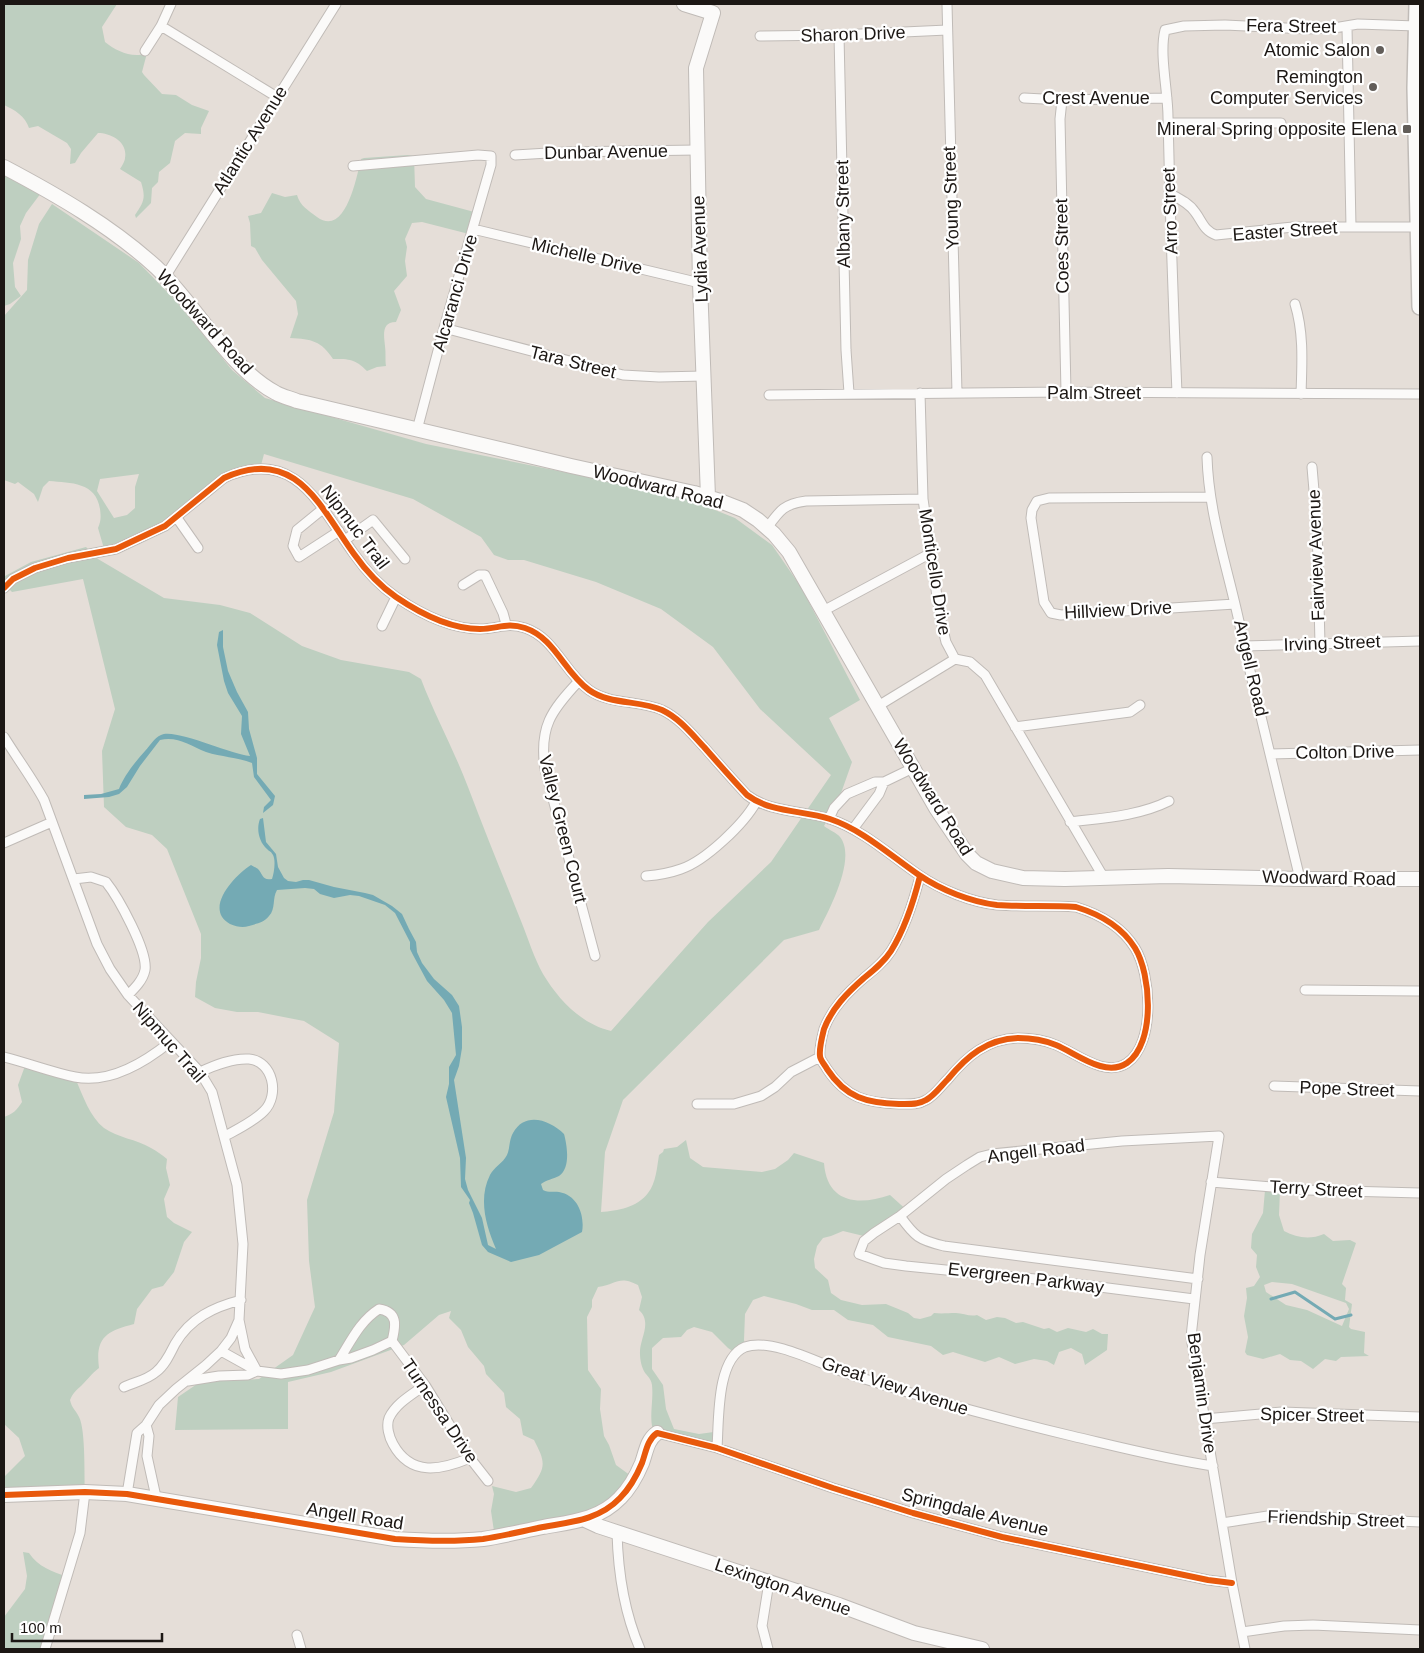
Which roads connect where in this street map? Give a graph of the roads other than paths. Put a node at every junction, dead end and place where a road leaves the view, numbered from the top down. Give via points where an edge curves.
1 (171, 4) edge
2 (336, 4) edge
3 (684, 4) edge
4 (947, 4) edge
5 (1418, 6) edge
6 (714, 8) edge
7 (161, 26) junction
8 (1416, 26) junction
9 (1347, 27) junction
10 (947, 30) junction
11 (1166, 30) joint
12 (839, 35) junction
13 (760, 36) dead end
14 (146, 51) dead end
15 (277, 97) junction
16 (1024, 98) dead end
17 (1167, 98) junction
18 (1062, 100) junction
19 (1418, 120) edge
20 (1168, 123) junction
21 (1282, 123) dead end
22 (697, 150) junction
23 (515, 155) dead end
24 (4, 166) edge
25 (354, 166) dead end
26 (1169, 193) junction
27 (1351, 227) junction
28 (1418, 227) junction
29 (473, 229) junction
30 (166, 277) junction
31 (700, 283) junction
32 (1295, 304) dead end
33 (1420, 307) edge
34 (444, 328) junction
35 (704, 376) junction
36 (1066, 392) junction
37 (849, 393) junction
38 (920, 393) junction
39 (957, 393) junction
40 (1177, 393) junction
41 (1302, 394) junction
42 (1420, 394) edge
43 (769, 395) dead end
44 (417, 430) junction
45 (1207, 457) dead end
46 (1312, 467) dead end
47 (708, 497) junction
48 (1210, 497) junction
49 (923, 499) junction
50 (324, 508) junction
51 (176, 518) junction
52 (767, 528) junction
53 (339, 531) junction
54 (345, 540) junction
55 (198, 548) dead end
56 (931, 553) junction
57 (405, 559) dead end
58 (463, 585) dead end
59 (4, 587) edge
60 (396, 597) junction
61 (1235, 604) junction
62 (823, 611) junction
63 (506, 624) junction
64 (382, 626) dead end
65 (1420, 641) edge
66 (1320, 644) junction
67 (1244, 646) junction
68 (955, 659) junction
69 (578, 682) junction
70 (1140, 705) dead end
71 (878, 706) junction
72 (1015, 727) junction
73 (5, 741) edge
74 (1420, 750) edge
75 (1271, 754) junction
76 (913, 768) junction
77 (884, 782) junction
78 (1169, 801) dead end
79 (756, 802) junction
80 (829, 819) junction
81 (52, 822) junction
82 (1070, 822) junction
83 (852, 829) junction
84 (4, 843) edge
85 (646, 876) dead end
86 (920, 876) junction
87 (1104, 878) junction
88 (74, 879) junction
89 (1300, 879) junction
90 (1420, 879) edge
91 (595, 956) dead end
92 (1305, 990) dead end
93 (1420, 991) edge
94 (128, 996) junction
95 (170, 1042) junction
96 (820, 1056) junction
97 (4, 1057) edge
98 (200, 1072) junction
99 (1274, 1086) dead end
100 (1420, 1092) edge
101 (697, 1104) dead end
102 (225, 1136) junction
103 (1220, 1136) joint
104 (1211, 1182) junction
105 (1420, 1193) edge
106 (900, 1216) junction
107 (859, 1254) joint
108 (1198, 1278) junction
109 (1194, 1299) junction
110 (241, 1300) junction
111 (239, 1320) junction
112 (392, 1341) junction
113 (221, 1351) junction
114 (339, 1360) junction
115 (257, 1371) junction
116 (188, 1381) junction
117 (426, 1384) junction
118 (124, 1387) dead end
119 (1420, 1417) edge
120 (1204, 1418) junction
121 (146, 1425) junction
122 (657, 1433) joint
123 (717, 1448) junction
124 (470, 1458) junction
125 (1213, 1466) junction
126 (488, 1481) dead end
127 (85, 1492) junction
128 (127, 1494) junction
129 (4, 1495) edge
130 (156, 1497) junction
131 (585, 1520) junction
132 (1420, 1522) edge
133 (1222, 1523) junction
134 (617, 1532) junction
135 (769, 1582) junction
136 (1232, 1583) junction
137 (1420, 1630) edge
138 (1242, 1632) junction
139 (297, 1635) dead end
140 (45, 1649) edge
141 (301, 1649) edge
142 (640, 1649) edge
143 (768, 1649) edge
144 (982, 1649) edge
145 (1245, 1649) edge

1 - 7 street
2 - 15 street, Atlantic Avenue
3 - 6 street
4 - 10 street, Young Street
5 - 8 main road
6 - 22 street, Lydia Avenue via 696,68
7 - 14 street
7 - 15 street
8 - 9 street, Fera Street via 1358,24
8 - 19 main road
9 - 11 street, Fera Street via 1215,25
9 - 27 street
10 - 12 street, Sharon Drive
10 - 39 street, Young Street
11 - 17 street, Arro Street via 1163,42
12 - 13 street, Sharon Drive
12 - 37 street, Albany Street
15 - 30 street, Atlantic Avenue
16 - 18 street, Crest Avenue
17 - 18 street, Crest Avenue
17 - 20 street, Arro Street
18 - 36 street, Coes Street
19 - 28 main road
20 - 21 street
20 - 26 street, Arro Street
22 - 23 street, Dunbar Avenue
22 - 31 street, Lydia Avenue
24 - 30 street, Woodward Road via 74,206 142,255
25 - 29 street, Alcaranci Drive via 491,156
26 - 27 street, Easter Street via 1188,205 1207,230 1216,235 1274,228
26 - 40 street, Arro Street
27 - 28 street, Easter Street
28 - 33 main road
29 - 31 street, Michelle Drive
29 - 34 street, Alcaranci Drive
30 - 44 street, Woodward Road via 236,361 270,389 297,401
31 - 35 street, Lydia Avenue
32 - 41 street via 1300,319
34 - 35 street, Tara Street via 623,375
34 - 44 street, Alcaranci Drive
35 - 47 street, Lydia Avenue
36 - 39 street, Palm Street
36 - 40 street, Palm Street
37 - 38 street, Palm Street
37 - 43 street, Palm Street
38 - 39 street, Palm Street
38 - 49 street, Monticello Drive
40 - 41 street, Palm Street
41 - 42 street, Palm Street
44 - 47 street, Woodward Road
45 - 48 street, Angell Road
46 - 66 street, Fairview Avenue
47 - 52 street, Woodward Road via 743,510
48 - 61 street, Angell Road
48 - 61 street, Hillview Drive via 1049,498 1037,501 1031,518 1044,602 1050,612 1061,615
49 - 52 street via 791,503
49 - 56 street, Monticello Drive
50 - 51 street, Nipmuc Trail via 292,477 275,471 252,469 224,478
50 - 53 street, Nipmuc Trail
50 - 53 street via 297,530 293,546 299,558
51 - 55 street
51 - 59 street, Nipmuc Trail via 116,548 35,568
52 - 62 street, Woodward Road via 788,552
53 - 54 street, Nipmuc Trail
54 - 57 street via 373,520
54 - 60 street, Nipmuc Trail via 371,576
56 - 62 street
56 - 68 street, Monticello Drive via 940,617 946,642
58 - 63 street via 479,575 485,576
60 - 63 street, Nipmuc Trail via 434,619 457,627 482,629
60 - 64 street
61 - 67 street, Angell Road
62 - 71 street, Woodward Road
63 - 69 street, Nipmuc Trail via 524,628 547,640
65 - 66 street, Irving Street
66 - 67 street, Irving Street
67 - 75 street, Angell Road
68 - 71 street
68 - 72 street, Monticello Drive via 970,662 985,675
69 - 79 street, Nipmuc Trail via 607,698 654,707 676,718
69 - 91 street, Valley Green Court via 549,718 542,754
70 - 72 street via 1130,712
71 - 76 street, Woodward Road
72 - 82 street, Monticello Drive
73 - 81 street, Nipmuc Trail via 33,779
74 - 75 street, Colton Drive
75 - 89 street, Angell Road
76 - 77 street
76 - 87 street, Woodward Road via 945,822 976,863 992,871 1023,878
77 - 80 street via 875,782 847,794
77 - 83 street via 879,794
78 - 82 street via 1125,815
79 - 80 street, Nipmuc Trail
79 - 85 street via 736,828 692,864
80 - 83 street, Nipmuc Trail
81 - 84 street
81 - 88 street, Nipmuc Trail
82 - 87 street, Monticello Drive
83 - 86 street, Nipmuc Trail
86 - 96 street via 915,896 891,951 835,1008 822,1036
86 - 96 street, Nipmuc Trail via 980,902 1076,907 1089,910 1114,925 1134,947 1145,974 1147,1026 1135,1054 1128,1063 1116,1068 1096,1064 1040,1040 1016,1038 999,1041 973,1052 938,1091 926,1101 914,1104 880,1103 859,1098 838,1083
87 - 89 street, Woodward Road
88 - 94 street, Nipmuc Trail via 97,944
88 - 94 street via 91,877 106,882 139,941 145,969
89 - 90 street, Woodward Road
92 - 93 street
94 - 95 street, Nipmuc Trail
95 - 97 street via 151,1058 125,1072 88,1078
95 - 98 street, Nipmuc Trail
96 - 101 street via 791,1072 761,1096 734,1104
98 - 102 street, Nipmuc Trail via 212,1092
98 - 102 street via 220,1063 250,1059 262,1064 273,1083 270,1103 265,1110
99 - 100 street, Pope Street
102 - 110 street, Nipmuc Trail via 240,1206 243,1244
103 - 104 street, Benjamin Drive
103 - 106 street, Angell Road via 1122,1141 992,1154 967,1165
104 - 105 street, Terry Street via 1307,1190
104 - 108 street, Benjamin Drive
106 - 107 street, Angell Road via 864,1241
106 - 108 street, Evergreen Parkway via 911,1232 924,1242
107 - 109 street, Evergreen Parkway via 876,1261 906,1266
108 - 109 street, Benjamin Drive
109 - 120 street, Benjamin Drive via 1190,1337
110 - 111 street, Nipmuc Trail
110 - 118 street via 205,1313 182,1333 162,1366 147,1378
111 - 113 street, Nipmuc Trail
111 - 115 street via 245,1349
112 - 114 street
112 - 114 street via 393,1316 379,1309 360,1325
112 - 117 street, Turnessa Drive
113 - 115 street
113 - 116 street, Nipmuc Trail
114 - 115 street via 294,1373
115 - 116 street via 248,1375
116 - 121 street, Nipmuc Trail via 159,1406
117 - 124 street, Turnessa Drive
117 - 124 street via 403,1401 390,1417 389,1433 396,1450 403,1459 425,1468 439,1469
119 - 120 street, Spicer Street via 1282,1412
120 - 125 street, Benjamin Drive
121 - 128 street, Nipmuc Trail via 137,1433
121 - 130 street
122 - 123 street
122 - 131 street, Angell Road via 652,1436 633,1481 620,1498
123 - 125 street, Great View Avenue via 723,1379 728,1363 735,1353 744,1348 765,1344 911,1394 1112,1445
123 - 136 street, Springdale Avenue via 895,1508 1002,1537
124 - 126 street, Turnessa Drive
125 - 133 street, Benjamin Drive
127 - 128 street, Angell Road
127 - 129 street, Angell Road
127 - 140 street via 80,1533
128 - 130 street, Angell Road
130 - 131 street, Angell Road via 395,1539 484,1538
131 - 134 street, Lexington Avenue
132 - 133 street, Friendship Street via 1274,1515
133 - 136 street, Benjamin Drive
134 - 135 street, Lexington Avenue
134 - 142 street via 622,1588
135 - 143 street via 762,1626
135 - 144 street, Lexington Avenue via 914,1633
136 - 138 street, Benjamin Drive
137 - 138 street via 1313,1624
138 - 145 street, Benjamin Drive
139 - 141 street

